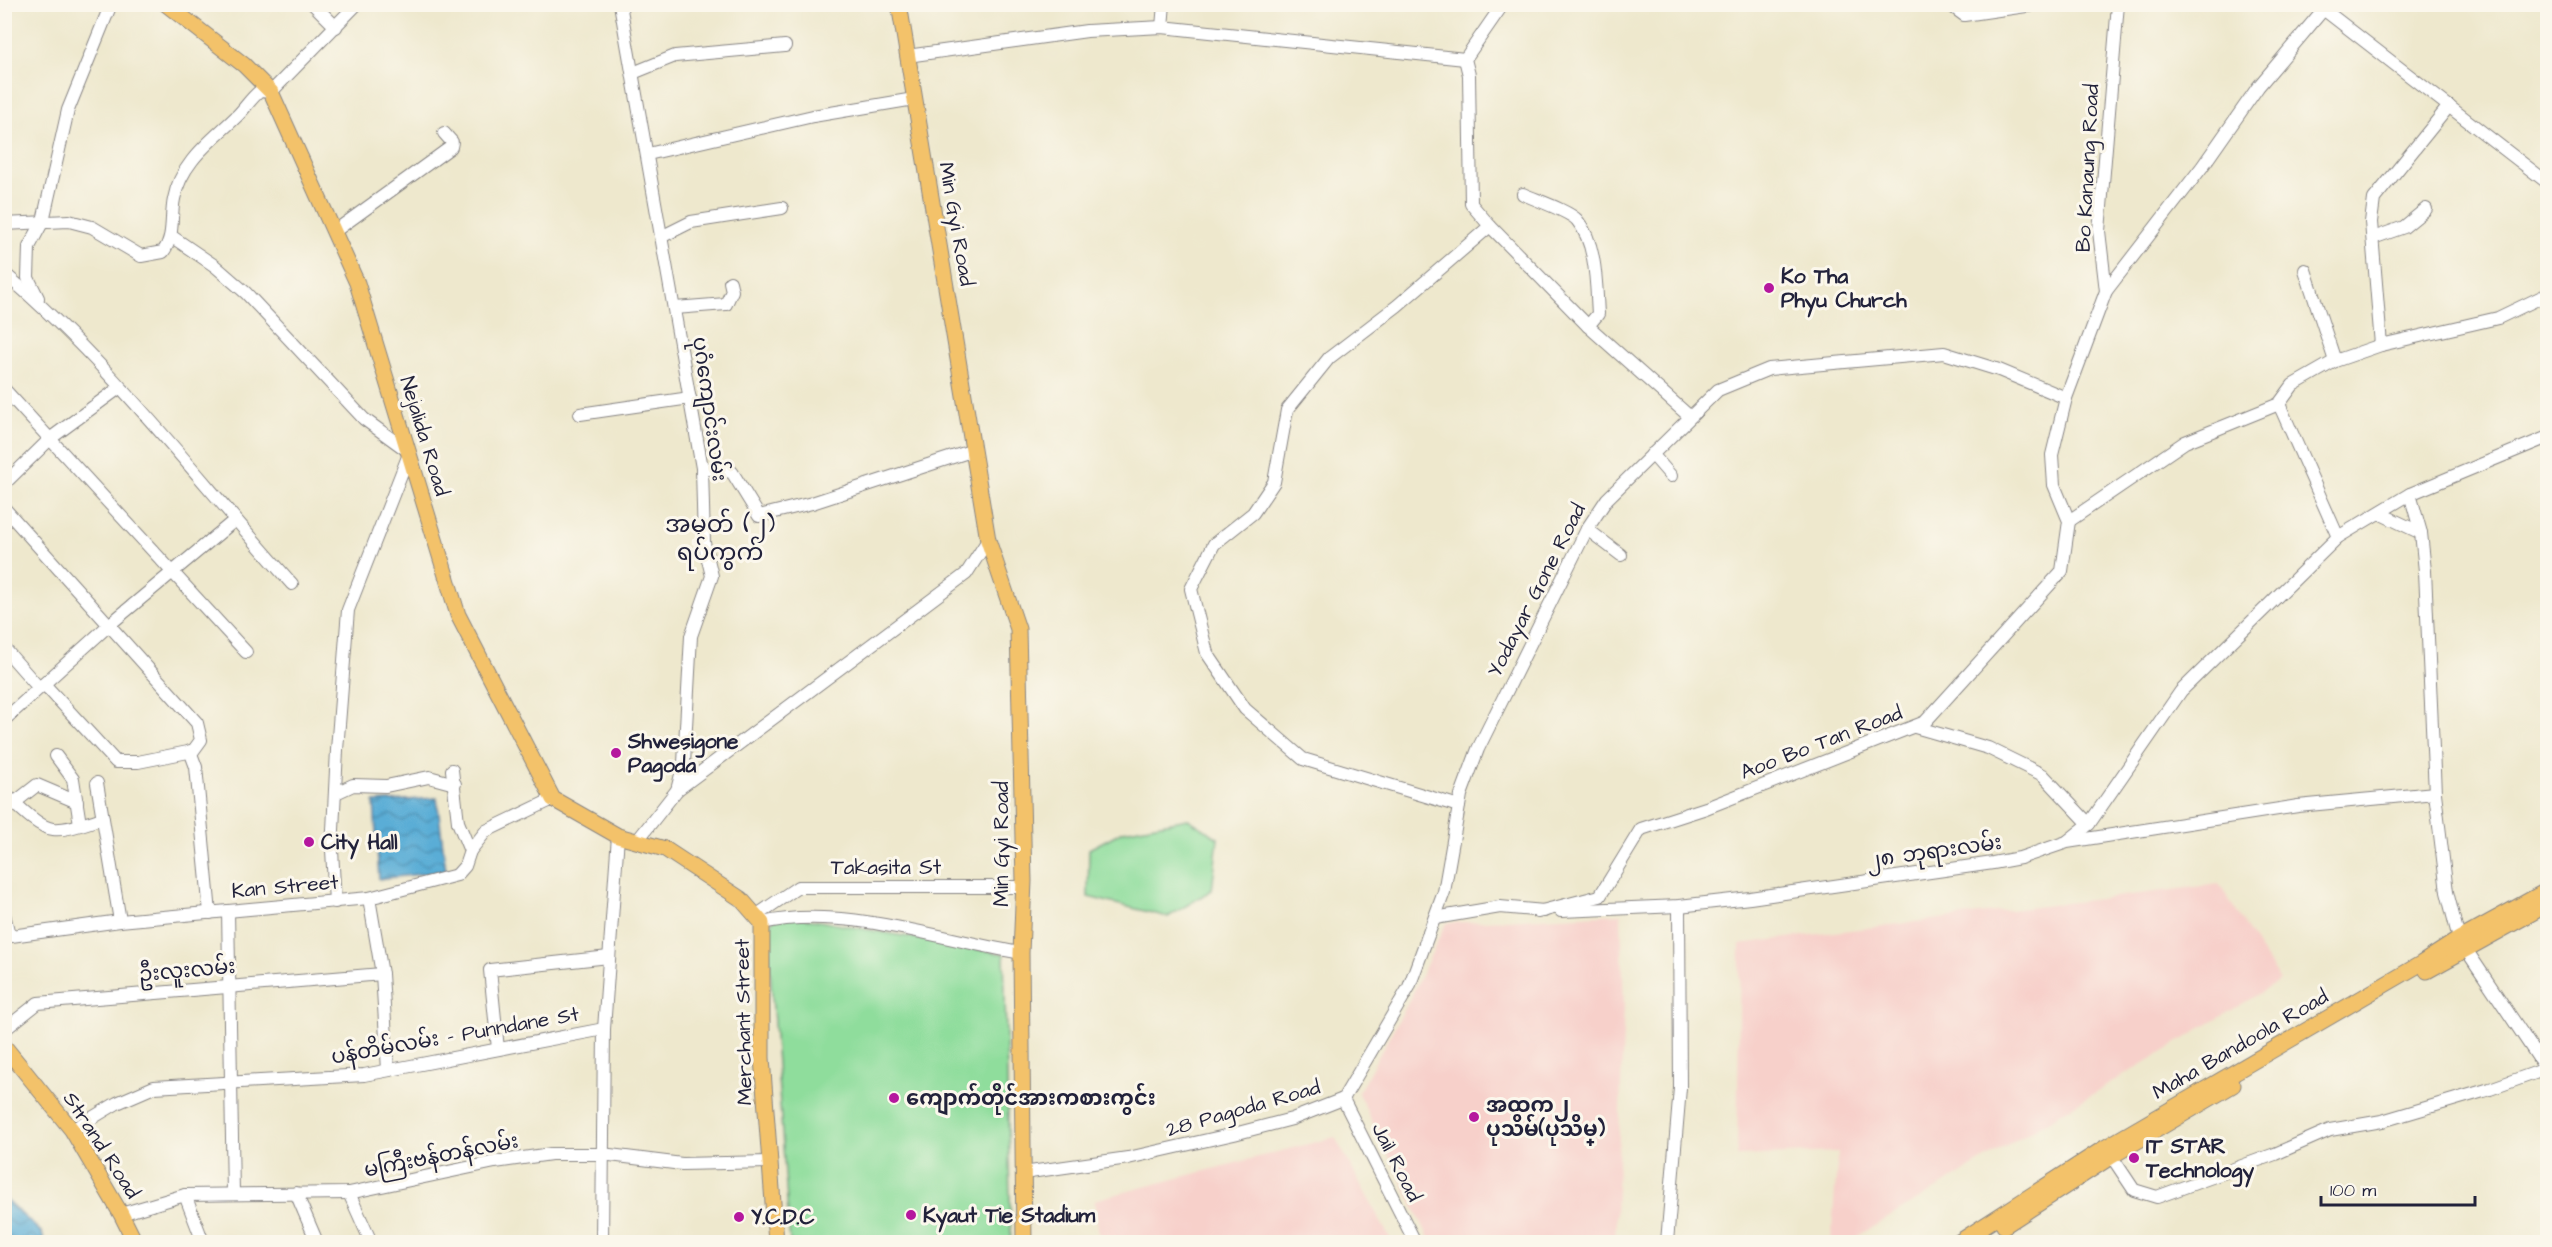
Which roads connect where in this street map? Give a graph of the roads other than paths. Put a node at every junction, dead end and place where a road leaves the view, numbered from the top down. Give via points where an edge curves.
1 (111, 4) edge
2 (166, 4) edge
3 (313, 4) edge
4 (357, 4) edge
5 (620, 4) edge
6 (899, 4) edge
7 (1164, 4) edge
8 (1503, 4) edge
9 (1949, 4) edge
10 (2040, 4) edge
11 (2118, 4) edge
12 (2323, 6) edge
13 (336, 27) junction
14 (1162, 27) junction
15 (785, 46) dead end
16 (907, 56) junction
17 (1465, 59) junction
18 (633, 73) junction
19 (271, 92) junction
20 (914, 99) junction
21 (2449, 106) junction
22 (444, 133) dead end
23 (648, 154) junction
24 (2547, 183) edge
25 (1523, 194) dead end
26 (782, 208) dead end
27 (2426, 209) dead end
28 (43, 221) junction
29 (4, 224) edge
30 (1490, 226) junction
31 (335, 231) junction
32 (171, 236) junction
33 (663, 236) junction
34 (2373, 238) junction
35 (2305, 270) dead end
36 (4, 273) edge
37 (730, 282) dead end
38 (2106, 291) junction
39 (2547, 294) edge
40 (42, 305) junction
41 (675, 308) junction
42 (1588, 326) junction
43 (2381, 345) junction
44 (2335, 361) junction
45 (119, 388) junction
46 (4, 389) edge
47 (690, 398) junction
48 (2066, 398) junction
49 (2279, 404) junction
50 (580, 414) dead end
51 (1689, 416) junction
52 (2547, 437) edge
53 (51, 438) junction
54 (974, 450) junction
55 (409, 452) junction
56 (1652, 454) junction
57 (702, 468) junction
58 (1671, 476) dead end
59 (4, 484) edge
60 (2410, 494) junction
61 (4, 508) edge
62 (2381, 514) junction
63 (235, 520) junction
64 (2069, 520) junction
65 (1587, 529) junction
66 (2421, 533) junction
67 (2338, 537) junction
68 (988, 540) junction
69 (1621, 555) dead end
70 (172, 572) junction
71 (292, 584) dead end
72 (109, 625) junction
73 (4, 648) edge
74 (246, 652) dead end
75 (41, 686) junction
76 (4, 720) edge
77 (1914, 727) junction
78 (190, 751) junction
79 (56, 756) dead end
80 (452, 770) dead end
81 (97, 783) dead end
82 (455, 784) junction
83 (677, 790) junction
84 (4, 793) edge
85 (336, 793) junction
86 (2435, 793) junction
87 (552, 799) junction
88 (77, 802) junction
89 (14, 803) junction
90 (1459, 806) junction
91 (103, 818) junction
92 (80, 824) junction
93 (2089, 824) junction
94 (618, 836) junction
95 (637, 841) junction
96 (2067, 842) junction
97 (470, 851) junction
98 (1023, 888) junction
99 (2547, 890) edge
100 (369, 898) junction
101 (334, 902) junction
102 (2547, 904) edge
103 (1679, 906) junction
104 (228, 911) junction
105 (1538, 912) junction
106 (210, 913) junction
107 (4, 914) edge
108 (1436, 918) junction
109 (760, 919) junction
110 (120, 921) junction
111 (7, 936) edge
112 (2462, 944) junction
113 (1021, 953) junction
114 (609, 957) junction
115 (382, 974) junction
116 (230, 985) junction
117 (604, 1029) junction
118 (4, 1030) edge
119 (4, 1046) edge
120 (498, 1048) junction
121 (388, 1070) junction
122 (2547, 1070) edge
123 (230, 1083) junction
124 (1343, 1099) junction
125 (72, 1130) junction
126 (2109, 1152) junction
127 (603, 1154) junction
128 (769, 1162) junction
129 (1023, 1173) junction
130 (296, 1193) junction
131 (349, 1193) junction
132 (233, 1194) junction
133 (185, 1195) junction
134 (122, 1214) junction
135 (135, 1242) edge
136 (203, 1242) edge
137 (317, 1242) edge
138 (371, 1242) edge
139 (602, 1242) edge
140 (776, 1242) edge
141 (1024, 1242) edge
142 (1415, 1242) edge
143 (1667, 1242) edge
144 (1959, 1242) edge
145 (1978, 1242) edge

1 - 28 street via 68,110
2 - 19 main road, Nejalida Road
3 - 13 street
4 - 13 street
5 - 18 street, ပုဂံကျောင်းလမ်း
6 - 16 main road, Min Gyi Road
7 - 14 street
8 - 17 street
9 - 10 street via 1964,15
11 - 38 street, Bo Kanaung Road via 2099,231
12 - 21 street
12 - 38 street
13 - 19 street
14 - 16 street via 1087,31
14 - 17 street
15 - 18 street via 675,56
16 - 20 main road, Min Gyi Road
17 - 30 street via 1469,75 1471,204
18 - 23 street, ပုဂံကျောင်းလမ်း
19 - 31 main road, Nejalida Road
19 - 32 street via 260,91 252,98 188,166 174,199
20 - 23 street via 813,116
20 - 54 main road, Min Gyi Road
21 - 24 street
21 - 34 street via 2374,199
22 - 31 street via 452,147
23 - 33 street, ပုဂံကျောင်းလမ်း
25 - 42 street via 1576,219 1587,237 1595,269 1598,314
26 - 33 street via 692,222
27 - 34 street via 2404,227
28 - 29 street
28 - 32 street via 69,221 92,227 141,256 164,252
28 - 40 street via 29,247 28,278
30 - 42 street
30 - 90 street via 1329,358 1287,410 1274,482 1253,513 1214,544 1191,589 1207,653 1245,709 1304,759
31 - 55 main road, Nejalida Road via 357,283
32 - 55 street via 246,293 364,419
33 - 41 street, ပုဂံကျောင်းလမ်း
34 - 43 street
35 - 44 street
36 - 40 street
37 - 41 street via 732,291 726,304
38 - 48 street, Bo Kanaung Road
39 - 43 street via 2498,318
40 - 45 street
41 - 47 street, ပုဂံကျောင်းလမ်း
42 - 51 street
43 - 44 street
44 - 49 street via 2293,385
45 - 53 street
45 - 63 street
46 - 53 street
47 - 50 street
47 - 57 street, ပုဂံကျောင်းလမ်း
48 - 51 street, Yodayar Gone Road via 1999,370 1944,353 1769,369 1718,390
48 - 64 street via 2052,455 2054,485
49 - 64 street via 2185,442
49 - 67 street
51 - 56 street, Yodayar Gone Road
52 - 60 street
53 - 59 street
53 - 70 street
54 - 57 street via 759,516 732,472
54 - 68 main road, Min Gyi Road
55 - 85 street via 348,610
55 - 87 main road, Nejalida Road via 458,615
56 - 58 street
56 - 65 street, Yodayar Gone Road via 1607,499
57 - 83 street, ပုဂံကျောင်းလမ်း via 704,543 712,576 691,636 684,763
60 - 62 street
60 - 66 street
61 - 72 street
62 - 66 street
62 - 67 street
63 - 70 street
63 - 71 street
64 - 77 street, Aoo Bo Tan Road via 2062,571 1925,722
65 - 69 street
65 - 90 street, Yodayar Gone Road via 1478,749
66 - 86 street
67 - 93 street via 2181,691
68 - 83 street via 966,574
68 - 98 main road, Min Gyi Road via 1018,629
70 - 72 street
70 - 74 street
72 - 75 street
72 - 78 street via 197,723 201,740
73 - 75 street
75 - 76 street
75 - 78 street via 116,762 138,762
77 - 93 street via 1988,748 2043,775
77 - 105 street, Aoo Bo Tan Road via 1706,808 1641,829 1600,896
78 - 106 street via 196,767
79 - 88 street via 74,779
80 - 82 street
81 - 91 street
82 - 85 street via 429,777 386,786 353,786
82 - 97 street via 458,822
83 - 95 street, ပုဂံကျောင်းလမ်း
84 - 89 street
85 - 101 street
86 - 96 street, ၂၈ ဘုရားလမ်း via 2298,806
86 - 112 street via 2447,892
87 - 94 main road
87 - 97 street, Kan Street via 486,831
88 - 89 street via 37,786
88 - 92 street
89 - 92 street via 50,829
90 - 108 street, Yodayar Gone Road
91 - 92 street
91 - 110 street
93 - 96 street
94 - 95 main road
94 - 114 street
95 - 109 main road, Merchant Street via 666,849 741,899
96 - 103 street, ၂၈ ဘုရားလမ်း via 1993,863
97 - 100 street, Kan Street via 457,875
98 - 109 street, Takasita St via 798,887
98 - 113 main road, Min Gyi Road
99 - 112 main road, Maha Bandoola Road
100 - 101 street, Kan Street
100 - 115 street
101 - 104 street, Kan Street
102 - 112 main road, Maha Bandoola Road
103 - 105 street, ၂၈ ဘုရားလမ်း
103 - 143 street via 1680,1088
104 - 106 street, Kan Street
104 - 116 street
105 - 108 street, ၂၈ ဘုရားလမ်း via 1500,907
106 - 110 street, Kan Street
107 - 111 street
108 - 124 street, 28 Pagoda Road via 1409,987
109 - 113 street via 834,918 948,936
109 - 128 main road, Merchant Street via 762,1058
110 - 111 street, Kan Street
112 - 122 street
112 - 126 main road, Maha Bandoola Road via 2422,963
113 - 129 main road, Min Gyi Road
114 - 117 street
114 - 120 street via 490,970
115 - 116 street, ဦးလူးလမ်း
115 - 121 street
116 - 118 street, ဦးလူးလမ်း via 38,1003
116 - 123 street
117 - 120 street, ပန်တိမ်လမ်း - Punndane St
117 - 127 street
119 - 125 main road, Strand Road
120 - 121 street, ပန်တိမ်လမ်း - Punndane St
121 - 123 street, ပန်တိမ်လမ်း - Punndane St via 364,1075
122 - 126 street via 2382,1121 2330,1130 2157,1197 2134,1190
123 - 125 street, ပန်တိမ်လမ်း - Punndane St via 154,1087 117,1103
123 - 132 street
124 - 129 street, 28 Pagoda Road via 1292,1119 1234,1134 1128,1158
124 - 142 street, Jail Road
125 - 134 main road, Strand Road
126 - 144 main road, Maha Bandoola Road
126 - 145 main road, Maha Bandoola Road
127 - 128 street, မကြီးဗန်တန်လမ်း via 682,1164
127 - 131 street, မကြီးဗန်တန်လမ်း via 551,1154 495,1162
127 - 139 street
128 - 140 main road, Merchant Street
129 - 141 main road, Min Gyi Road
130 - 131 street, မကြီးဗန်တန်လမ်း
130 - 132 street, မကြီးဗန်တန်လမ်း
130 - 137 street
131 - 138 street
132 - 133 street, မကြီးဗန်တန်လမ်း
133 - 134 street, မကြီးဗန်တန်လမ်း
133 - 136 street
134 - 135 main road, Strand Road

